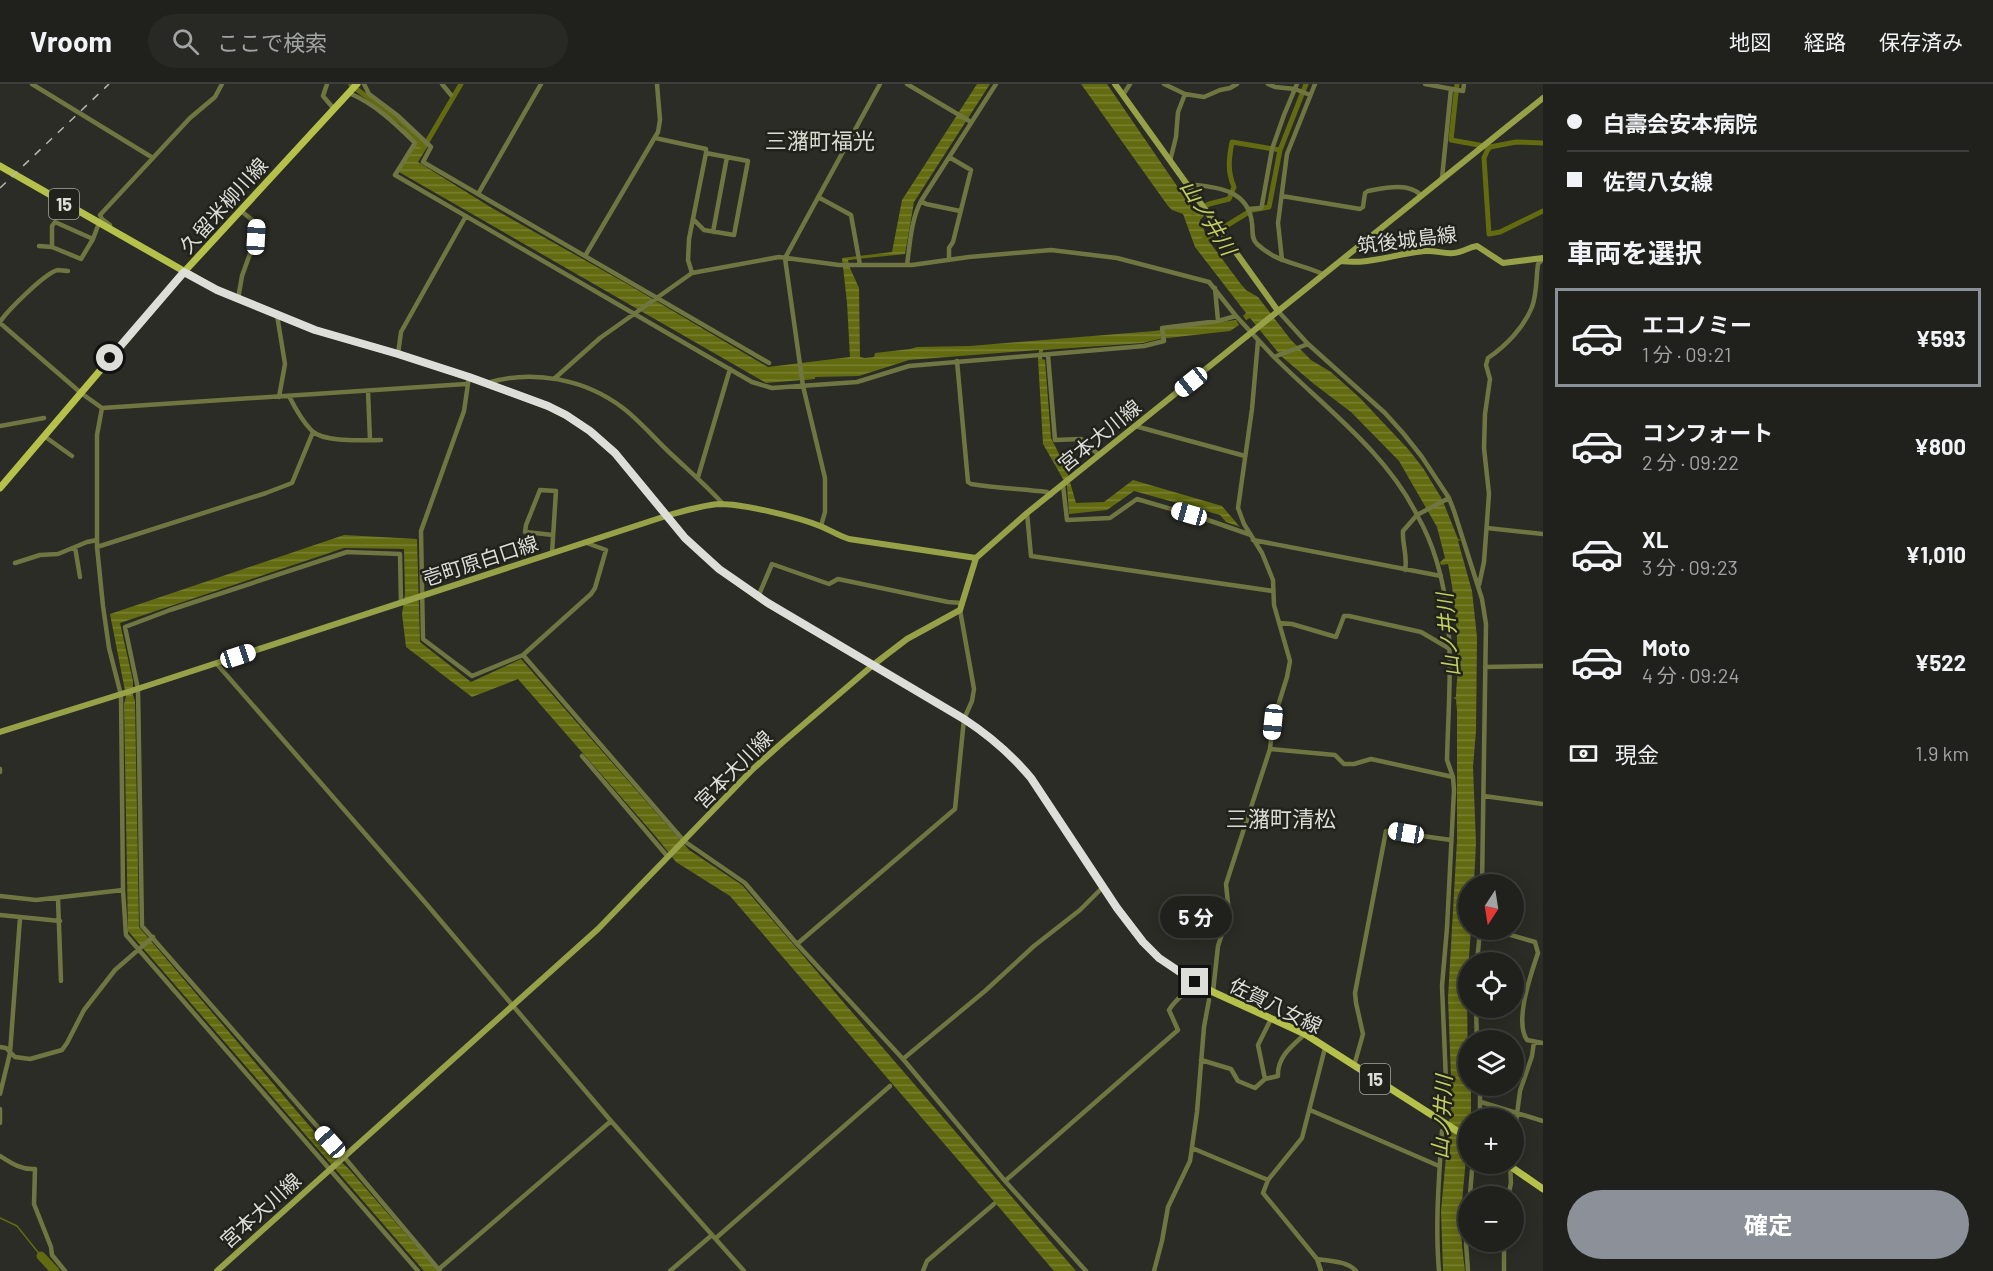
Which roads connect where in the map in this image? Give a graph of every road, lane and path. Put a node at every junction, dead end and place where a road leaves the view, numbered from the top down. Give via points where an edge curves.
1 (32, 84) edge
2 (222, 84) edge
3 (327, 84) edge
4 (357, 84) edge
5 (364, 84) edge
6 (442, 84) edge
7 (541, 84) edge
8 (657, 84) edge
9 (880, 84) edge
10 (907, 84) edge
11 (996, 84) edge
12 (1115, 84) edge
13 (1130, 84) edge
14 (1164, 84) edge
15 (1237, 84) edge
16 (1268, 84) edge
17 (1315, 84) edge
18 (1425, 84) edge
19 (1464, 84) edge
20 (1296, 87) edge
21 (1451, 89) junction
22 (350, 92) junction
23 (1185, 94) junction
24 (451, 95) dead end
25 (1123, 95) junction
26 (1310, 95) junction
27 (1543, 98) edge
28 (334, 109) junction
29 (970, 121) junction
30 (655, 138) junction
31 (706, 153) junction
32 (727, 157) junction
33 (949, 157) junction
34 (153, 158) junction
35 (1170, 162) junction
36 (2, 167) edge
37 (1442, 178) junction
38 (1186, 184) junction
39 (478, 194) junction
40 (1421, 195) junction
41 (1282, 196) junction
42 (819, 197) junction
43 (921, 201) junction
44 (1248, 209) junction
45 (240, 210) junction
46 (960, 211) junction
47 (466, 216) junction
48 (693, 219) junction
49 (99, 224) junction
50 (109, 229) junction
51 (713, 232) junction
52 (93, 238) junction
53 (39, 246) dead end
54 (52, 247) junction
55 (585, 256) junction
56 (785, 258) junction
57 (1543, 258) edge
58 (949, 260) junction
59 (1282, 260) junction
60 (1341, 261) junction
61 (860, 265) junction
62 (907, 265) junction
63 (68, 271) dead end
64 (184, 272) junction
65 (692, 273) junction
66 (1323, 274) junction
67 (1215, 287) junction
68 (656, 298) junction
69 (238, 299) junction
70 (1277, 312) junction
71 (636, 313) junction
72 (277, 315) junction
73 (1236, 316) junction
74 (1218, 321) junction
75 (0, 322) edge
76 (1252, 333) junction
77 (1258, 341) junction
78 (1307, 344) junction
79 (1258, 350) junction
80 (1269, 352) junction
81 (398, 354) junction
82 (1048, 355) junction
83 (1275, 356) junction
84 (957, 362) junction
85 (769, 363) dead end
86 (730, 369) junction
87 (555, 378) junction
88 (468, 381) junction
89 (486, 384) junction
90 (803, 384) junction
91 (368, 390) junction
92 (81, 393) junction
93 (289, 396) junction
94 (279, 397) junction
95 (102, 408) junction
96 (44, 418) dead end
97 (0, 426) edge
98 (1135, 426) junction
99 (313, 432) junction
100 (45, 436) junction
101 (370, 440) junction
102 (381, 440) dead end
103 (1099, 455) junction
104 (72, 456) dead end
105 (1245, 456) junction
106 (698, 477) junction
107 (1063, 485) junction
108 (0, 488) edge
109 (1051, 495) junction
110 (1448, 499) junction
111 (723, 504) junction
112 (1027, 513) junction
113 (1419, 514) junction
114 (666, 516) junction
115 (821, 526) junction
116 (1487, 528) junction
117 (1543, 534) edge
118 (554, 535) junction
119 (1252, 538) junction
120 (97, 540) junction
121 (584, 542) junction
122 (75, 547) junction
123 (98, 547) junction
124 (552, 554) junction
125 (976, 558) junction
126 (15, 563) dead end
127 (1405, 570) junction
128 (1441, 576) junction
129 (80, 577) dead end
130 (1479, 586) junction
131 (1273, 591) junction
132 (421, 596) junction
133 (758, 597) junction
134 (402, 602) junction
135 (962, 603) junction
136 (960, 610) junction
137 (1279, 623) junction
138 (1450, 649) junction
139 (523, 656) junction
140 (216, 663) junction
141 (873, 665) junction
142 (1543, 666) edge
143 (1485, 667) junction
144 (136, 690) junction
145 (123, 694) junction
146 (964, 719) junction
147 (0, 732) edge
148 (1270, 749) junction
149 (582, 756) dead end
150 (1453, 777) junction
151 (1484, 796) junction
152 (1543, 804) edge
153 (1451, 840) junction
154 (683, 842) junction
155 (669, 855) junction
156 (1482, 874) edge
157 (1103, 887) junction
158 (123, 890) junction
159 (0, 896) edge
160 (58, 899) junction
161 (0, 915) edge
162 (20, 918) junction
163 (60, 921) junction
164 (153, 937) junction
165 (1524, 939) edge
166 (797, 944) junction
167 (138, 950) junction
168 (1540, 954) edge
169 (61, 981) dead end
170 (1195, 982) junction
171 (1213, 992) junction
172 (1209, 1000) dead end
173 (513, 1005) junction
174 (1271, 1019) junction
175 (1305, 1034) junction
176 (1534, 1042) junction
177 (1543, 1043) edge
178 (0, 1047) edge
179 (1325, 1048) junction
180 (10, 1053) junction
181 (903, 1059) junction
182 (1202, 1060) junction
183 (1354, 1066) junction
184 (1265, 1079) junction
185 (890, 1086) dead end
186 (0, 1094) edge
187 (1481, 1096) edge
188 (1481, 1102) junction
189 (1444, 1104) dead end
190 (0, 1108) edge
191 (1481, 1108) edge
192 (1501, 1108) edge
193 (1518, 1108) edge
194 (1310, 1110) junction
195 (1524, 1115) edge
196 (611, 1121) junction
197 (1543, 1121) edge
198 (0, 1123) edge
199 (1443, 1127) junction
200 (1458, 1134) edge
201 (1192, 1148) junction
202 (0, 1156) edge
203 (343, 1158) junction
204 (1438, 1166) junction
205 (331, 1168) junction
206 (1472, 1174) edge
207 (1522, 1174) edge
208 (1268, 1180) junction
209 (1005, 1181) junction
210 (1543, 1189) edge
211 (993, 1204) dead end
212 (714, 1236) junction
213 (1504, 1252) edge
214 (1317, 1259) junction
215 (439, 1270) edge
216 (65, 1271) edge
217 (217, 1271) edge
218 (418, 1271) edge
219 (670, 1271) edge
220 (744, 1271) edge
221 (923, 1271) edge
222 (1086, 1271) edge
223 (1154, 1271) edge
224 (1321, 1271) edge
225 (1356, 1271) edge
226 (1439, 1271) edge
227 (1468, 1271) edge
228 (1504, 1271) edge

1 - 34 street
2 - 34 street via 215,97
3 - 28 street via 323,96
4 - 22 main road, 久留米柳川線
5 - 39 street via 369,94 431,147 423,162
6 - 24 street
7 - 39 street
8 - 30 street via 660,120
9 - 42 street
10 - 29 street
11 - 29 street
12 - 25 main road
13 - 25 street
14 - 23 street
15 - 23 street via 1204,97
16 - 20 street
17 - 26 street
18 - 21 street
19 - 21 street via 1463,91
20 - 26 street
20 - 44 street via 1272,149 1261,208
21 - 37 street
22 - 28 main road, 久留米柳川線
22 - 47 street via 391,120 414,143 395,175
23 - 35 street
25 - 35 main road
26 - 41 street via 1287,154
27 - 37 main road
28 - 45 main road, 久留米柳川線
29 - 33 street
30 - 31 street via 706,149
30 - 55 street
31 - 32 street
31 - 48 street
32 - 51 street
32 - 51 street via 748,161 740,210 734,235
33 - 43 street
33 - 46 street via 971,170
34 - 50 street via 100,215 110,225
35 - 38 main road
36 - 49 main road, 佐賀八女線 / 15
37 - 40 main road
38 - 44 street via 1224,189
38 - 70 main road
39 - 55 street
40 - 41 street via 1412,188 1368,190 1360,209
40 - 60 main road
41 - 59 street via 1278,223
42 - 56 street
42 - 61 street via 851,216
43 - 46 street
43 - 62 street via 910,237
44 - 59 street via 1253,240 1272,257
45 - 64 main road, 久留米柳川線
45 - 69 street via 257,224
46 - 58 street
47 - 71 street
47 - 81 street via 401,332
48 - 51 street via 702,229
48 - 65 street via 687,254
49 - 50 main road, 佐賀八女線 / 15
49 - 52 street
50 - 64 main road, 佐賀八女線 / 15
52 - 54 street via 81,259
52 - 54 street via 55,222
53 - 54 street
55 - 68 street
56 - 61 street
56 - 65 street
56 - 90 street
57 - 60 main road, 筑後城島線 via 1503,263 1477,246 1447,254 1427,250 1369,262
57 - 116 street via 1538,264 1533,306 1513,337 1486,361 1490,379 1484,441 1489,481
58 - 62 street
58 - 67 street via 1050,250 1082,253 1146,265
59 - 66 street
60 - 66 main road, 筑後城島線
61 - 62 street
63 - 75 street via 55,271 40,282
64 - 69 main road, 佐賀八女線 / 15
64 - 92 main road, 久留米柳川線
65 - 68 street
66 - 70 main road, 筑後城島線
67 - 73 street
67 - 74 street
68 - 71 street
68 - 85 street
69 - 72 main road, 佐賀八女線 / 15
70 - 76 main road, 宮本大川線
70 - 78 street
71 - 86 street
71 - 87 street via 600,338
72 - 81 main road, 佐賀八女線 / 15
72 - 94 street via 285,364
73 - 74 street
73 - 76 street
74 - 82 street via 1162,328 1164,341 1144,346
75 - 92 street
76 - 77 street
76 - 98 main road, 宮本大川線
77 - 79 street
77 - 80 street
78 - 83 street
78 - 110 street via 1404,433
79 - 80 street
79 - 105 street
80 - 83 street
81 - 88 main road, 佐賀八女線 / 15
82 - 84 street
82 - 103 street via 1055,440 1081,439
83 - 113 street via 1376,456
84 - 90 street via 909,366 857,382
84 - 109 street via 968,482
86 - 90 street via 765,387
86 - 106 street
87 - 89 street via 509,378
87 - 106 street via 590,388 612,400
88 - 89 main road, 佐賀八女線 / 15
88 - 91 street
88 - 132 street via 464,411 421,531
89 - 114 main road, 佐賀八女線 / 15 via 548,406 590,431 615,453
90 - 115 street via 825,478
91 - 93 street
91 - 101 street
92 - 95 street
92 - 100 main road, 久留米柳川線
93 - 94 street
93 - 99 street
94 - 95 street
95 - 120 street via 97,435
96 - 97 street
98 - 103 main road, 宮本大川線
98 - 105 street
99 - 101 street via 334,439
99 - 123 street via 292,483
100 - 104 street
100 - 108 main road, 久留米柳川線
101 - 102 street
103 - 107 main road, 宮本大川線
105 - 119 street via 1239,508
106 - 111 street
107 - 109 main road, 宮本大川線
107 - 119 street via 1067,520 1110,518 1137,499
109 - 112 main road, 宮本大川線
110 - 113 street
110 - 130 street
111 - 114 main road, 壱町原白口線
111 - 115 main road, 壱町原白口線
112 - 125 main road, 宮本大川線
112 - 131 street via 1031,556
113 - 127 street via 1403,531
113 - 128 street
114 - 121 main road, 壱町原白口線
114 - 133 main road, 佐賀八女線 / 15 via 719,569
115 - 125 main road, 壱町原白口線 via 849,539
116 - 117 street
116 - 130 street
118 - 118 street via 556,491 540,490 525,532
118 - 124 street
119 - 127 street
119 - 131 street via 1270,572
120 - 122 street
120 - 123 street
121 - 124 main road, 壱町原白口線
121 - 139 street via 606,550 595,588
122 - 126 street
122 - 129 street
123 - 145 street via 109,648
124 - 132 main road, 壱町原白口線
125 - 135 main road
127 - 128 street
128 - 138 street via 1450,622
130 - 143 street via 1486,624
131 - 137 street
132 - 134 main road, 壱町原白口線
132 - 139 street via 423,639 472,676
133 - 135 street via 772,564 829,584 838,579
133 - 141 main road, 佐賀八女線 / 15
134 - 140 main road, 壱町原白口線
134 - 144 street via 400,554 347,552 170,610 125,627
135 - 136 main road
136 - 141 main road, 宮本大川線 via 907,639
136 - 146 street via 974,689
137 - 138 street via 1336,637 1344,616 1349,616 1421,632
137 - 148 street via 1290,666 1273,722
138 - 150 street via 1447,760
139 - 154 street
140 - 144 main road, 壱町原白口線
140 - 173 street
141 - 146 main road, 佐賀八女線 / 15
141 - 154 main road, 宮本大川線 via 768,756
142 - 143 street
143 - 151 street
144 - 145 main road, 壱町原白口線
144 - 164 street via 142,926
145 - 147 main road, 壱町原白口線
145 - 158 street
146 - 157 main road, 佐賀八女線 / 15 via 1015,758
146 - 166 street via 955,810
148 - 150 street via 1335,755 1344,764 1371,759
148 - 171 street via 1226,884 1229,913 1218,946
149 - 155 street
150 - 153 street
151 - 152 street
151 - 156 street
153 - 183 street via 1386,831 1355,993 1363,1034
153 - 189 street via 1442,986
154 - 155 main road, 宮本大川線
154 - 166 street via 745,883
155 - 173 main road, 宮本大川線 via 598,929
157 - 170 main road, 佐賀八女線 / 15 via 1143,942
157 - 181 street
158 - 160 street
158 - 167 street via 126,935
159 - 160 street
160 - 163 street
161 - 162 street
162 - 163 street
162 - 180 street
163 - 169 street
164 - 167 street
164 - 203 street
165 - 168 street via 1534,942
166 - 181 street
167 - 180 street via 115,969 84,1010 62,1050 30,1059
167 - 205 street
168 - 176 street via 1526,992 1523,1034
170 - 171 main road, 佐賀八女線 / 15
170 - 209 street via 1169,1010 1178,1030
171 - 174 main road, 佐賀八女線 / 15
172 - 182 street
173 - 196 street
173 - 203 main road, 宮本大川線
174 - 175 main road, 佐賀八女線 / 15
174 - 184 street via 1258,1045
175 - 179 main road, 佐賀八女線 / 15
175 - 184 street via 1285,1053 1278,1076
176 - 177 street
176 - 193 street
178 - 180 street
179 - 183 main road, 佐賀八女線 / 15
179 - 194 street
180 - 186 street
181 - 209 street
182 - 184 street via 1231,1069 1238,1081 1256,1088
182 - 201 street
183 - 199 main road, 佐賀八女線 / 15
185 - 212 street
187 - 188 street
188 - 191 street
188 - 192 street
190 - 198 street
194 - 204 street
194 - 208 street via 1302,1138
195 - 197 street
196 - 212 street
196 - 215 street
199 - 200 main road, 佐賀八女線 / 15
199 - 204 street
201 - 208 street
201 - 223 street via 1186,1171 1168,1207
202 - 216 street via 19,1167 34,1169 34,1204 52,1255
203 - 205 main road, 宮本大川線
203 - 215 street
204 - 226 street
205 - 217 main road, 宮本大川線
205 - 218 street
206 - 227 street via 1466,1219
207 - 210 main road
208 - 214 street via 1263,1193
209 - 222 street
211 - 221 street via 927,1261
212 - 219 street
212 - 220 street
213 - 228 street
214 - 224 street
214 - 225 street via 1346,1264

